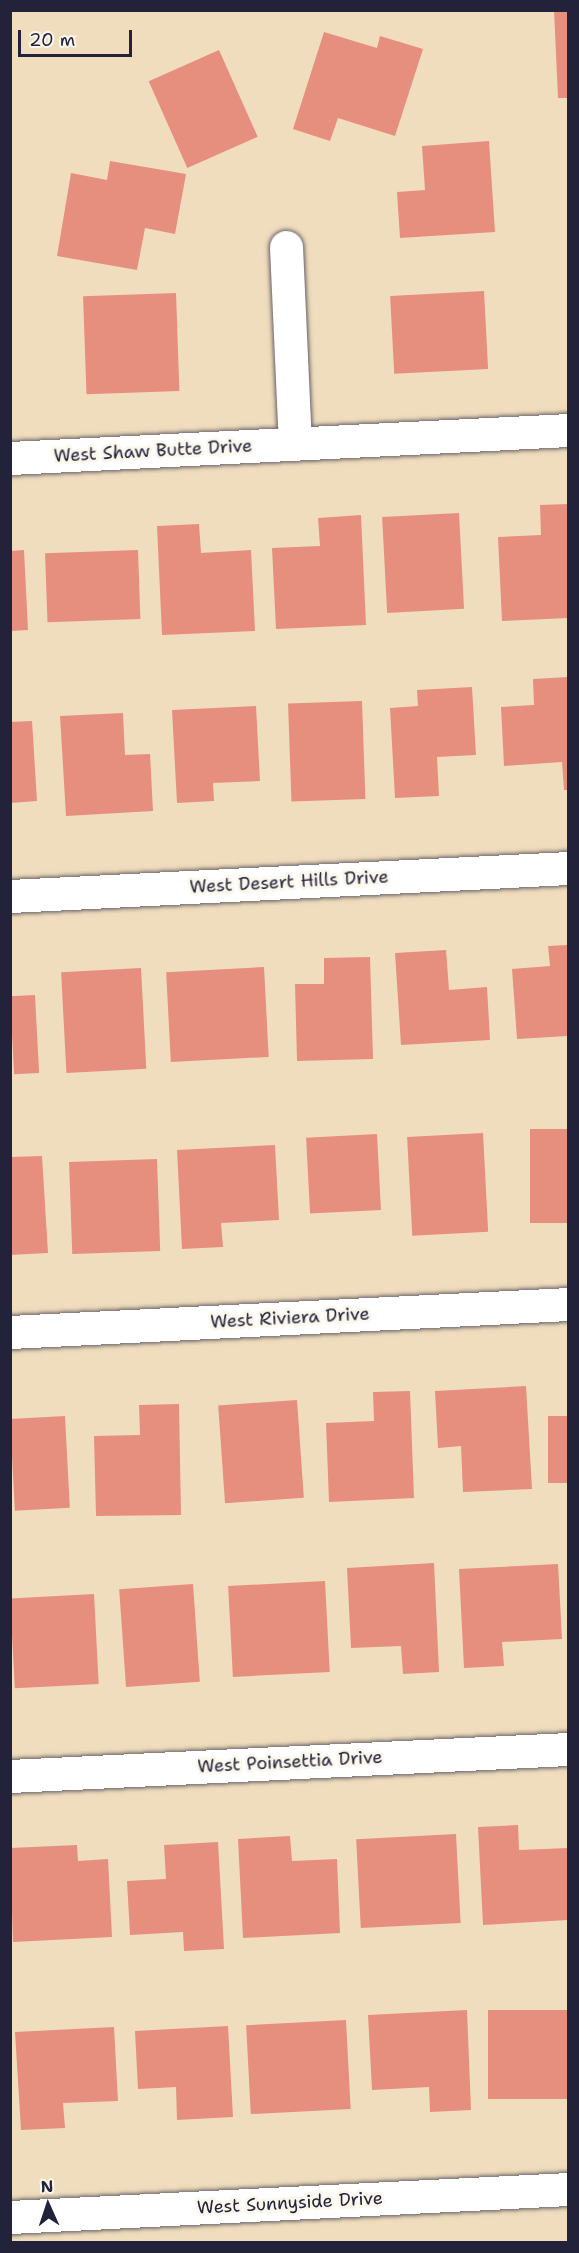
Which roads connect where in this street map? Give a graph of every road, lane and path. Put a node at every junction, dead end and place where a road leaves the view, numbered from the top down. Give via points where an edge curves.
1 (286, 247) dead end
2 (568, 430) edge
3 (295, 444) junction
4 (10, 458) edge
5 (568, 868) edge
6 (10, 896) edge
7 (568, 1304) edge
8 (10, 1332) edge
9 (568, 1749) edge
10 (10, 1776) edge
11 (568, 2189) edge
12 (10, 2217) edge

1 - 3 street
2 - 3 street, West Shaw Butte Drive
3 - 4 street, West Shaw Butte Drive
5 - 6 street, West Desert Hills Drive
7 - 8 street, West Riviera Drive
9 - 10 street, West Poinsettia Drive
11 - 12 street, West Sunnyside Drive

